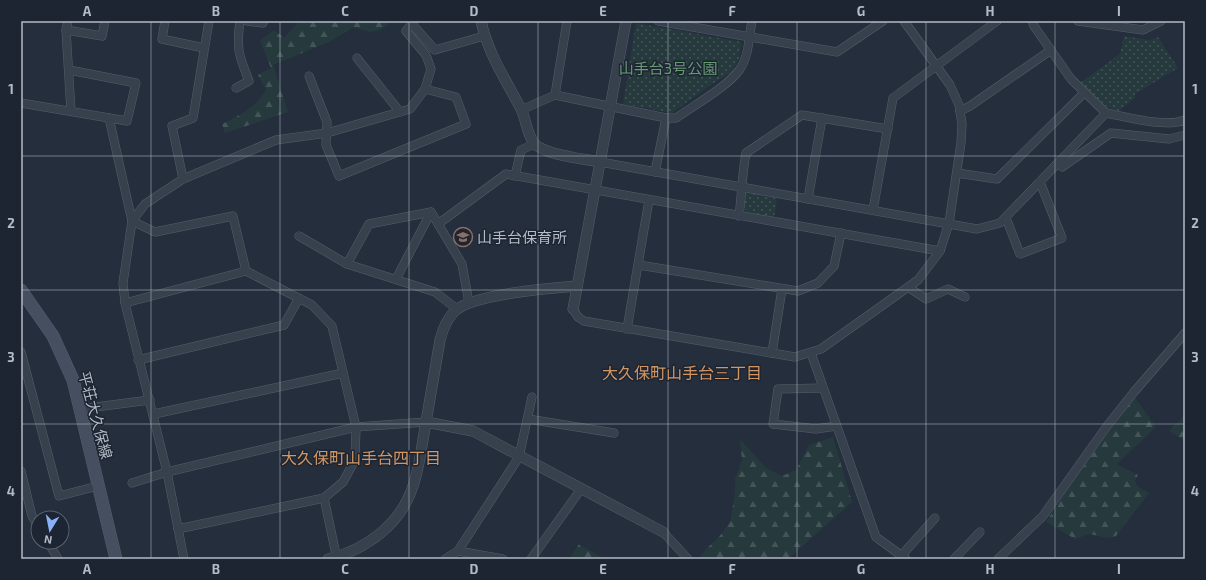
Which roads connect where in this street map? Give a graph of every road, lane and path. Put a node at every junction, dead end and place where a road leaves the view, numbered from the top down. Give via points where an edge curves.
1 (68, 21) edge
2 (105, 21) edge
3 (165, 21) edge
4 (209, 21) edge
5 (240, 21) edge
6 (247, 21) edge
7 (264, 21) edge
8 (481, 21) edge
9 (567, 21) edge
10 (626, 21) edge
11 (658, 21) edge
12 (752, 21) edge
13 (883, 21) edge
14 (904, 21) edge
15 (997, 21) edge
16 (1032, 21) edge
17 (1078, 21) edge
18 (1161, 21) edge
19 (413, 22) edge
20 (66, 30) junction
21 (484, 36) junction
22 (749, 37) junction
23 (204, 48) junction
24 (1051, 50) junction
25 (357, 58) dead end
26 (937, 66) junction
27 (69, 70) junction
28 (309, 76) dead end
29 (236, 88) dead end
30 (425, 89) junction
31 (1084, 93) junction
32 (554, 95) junction
33 (21, 103) edge
34 (610, 107) junction
35 (521, 110) junction
36 (71, 111) junction
37 (960, 111) junction
38 (400, 112) junction
39 (1106, 114) junction
40 (109, 118) junction
41 (666, 118) junction
42 (822, 118) junction
43 (1185, 120) edge
44 (888, 129) junction
45 (327, 133) junction
46 (1185, 135) edge
47 (534, 144) junction
48 (600, 162) junction
49 (1057, 164) junction
50 (655, 172) junction
51 (957, 173) junction
52 (515, 176) junction
53 (183, 179) junction
54 (1040, 182) junction
55 (742, 188) junction
56 (595, 190) junction
57 (808, 199) junction
58 (649, 200) junction
59 (873, 210) junction
60 (431, 212) junction
61 (739, 216) junction
62 (1006, 218) junction
63 (132, 222) junction
64 (438, 224) junction
65 (949, 224) junction
66 (841, 234) junction
67 (299, 236) dead end
68 (940, 251) junction
69 (347, 264) junction
70 (639, 265) junction
71 (246, 272) junction
72 (396, 279) junction
73 (577, 286) junction
74 (908, 287) junction
75 (782, 289) junction
76 (22, 293) edge
77 (965, 297) dead end
78 (299, 298) junction
79 (125, 303) junction
80 (469, 303) junction
81 (457, 309) junction
82 (573, 309) joint
83 (627, 329) junction
84 (1185, 333) edge
85 (21, 352) edge
86 (772, 353) junction
87 (811, 354) junction
88 (138, 360) junction
89 (343, 373) junction
90 (823, 388) junction
91 (532, 397) dead end
92 (150, 400) junction
93 (80, 410) junction
94 (154, 414) junction
95 (528, 419) junction
96 (426, 422) junction
97 (836, 426) junction
98 (356, 427) junction
99 (614, 433) dead end
100 (519, 457) junction
101 (21, 471) edge
102 (167, 472) junction
103 (132, 483) dead end
104 (98, 486) junction
105 (581, 489) junction
106 (324, 498) junction
107 (31, 510) edge
108 (935, 518) dead end
109 (178, 529) junction
110 (663, 532) joint
111 (980, 532) dead end
112 (53, 550) edge
113 (458, 551) junction
114 (904, 557) edge
115 (334, 558) edge
116 (58, 559) edge
117 (116, 559) edge
118 (184, 559) edge
119 (445, 559) edge
120 (503, 559) edge
121 (531, 559) edge
122 (688, 559) edge
123 (954, 559) edge
124 (998, 559) edge

1 - 20 street
2 - 20 street via 102,36
3 - 23 street via 162,39
4 - 23 street
5 - 29 street via 238,53 249,81
6 - 7 street
8 - 21 street
9 - 32 street
10 - 34 street
11 - 22 street
12 - 22 street
13 - 22 street via 837,52
14 - 26 street
15 - 26 street
16 - 24 street
17 - 18 street via 1143,30
19 - 21 street via 435,50
19 - 30 street via 406,31 426,55 431,69
20 - 27 street
21 - 35 street via 498,69
22 - 41 street via 740,69 731,80 676,118
23 - 53 street via 193,118 172,126
24 - 31 street
24 - 37 street
25 - 38 street
26 - 37 street via 950,85
26 - 44 street via 893,98
27 - 36 street
27 - 40 street via 136,83 126,121
28 - 45 street via 327,122
30 - 38 street via 410,109
30 - 45 street via 456,97 466,124 339,176 326,145
31 - 39 street
31 - 51 street via 998,179
32 - 34 street
32 - 35 street
33 - 36 street
34 - 41 street
34 - 48 street
35 - 47 street
36 - 40 street
37 - 51 street via 962,124
38 - 45 street
39 - 43 street via 1177,124
39 - 49 street
40 - 63 street
41 - 50 street
42 - 44 street
42 - 55 street via 802,115 746,153 741,177
42 - 57 street
44 - 59 street
45 - 53 street via 276,140
46 - 49 street via 1169,139 1111,133 1062,167
47 - 48 street via 546,151
47 - 52 street via 521,150
48 - 50 street
48 - 56 street
49 - 54 street
50 - 55 street
51 - 65 street
52 - 56 street
52 - 64 street via 506,174
53 - 63 street via 145,204
54 - 62 street
54 - 62 street via 1062,238 1020,254
55 - 57 street
55 - 61 street
56 - 58 street
56 - 73 street
57 - 59 street
58 - 61 street
58 - 70 street
59 - 65 street
60 - 64 street
60 - 69 street via 369,224
60 - 72 street
61 - 66 street
62 - 65 street via 1000,223 977,229
63 - 71 street via 155,232 233,216
63 - 79 street via 123,283
64 - 80 street via 462,264
65 - 68 street
66 - 68 street
66 - 75 street via 834,266 818,283 798,291
67 - 69 street
68 - 74 street via 918,280
69 - 72 street
70 - 75 street
70 - 83 street
71 - 78 street
71 - 79 street
72 - 81 street via 434,292
73 - 80 street via 524,292
73 - 82 street
74 - 77 street via 926,299 948,289
74 - 87 street
75 - 86 street
76 - 93 main road, 平荘大久保線 via 53,336 73,380
78 - 88 street via 284,325
78 - 89 street via 312,305 332,326
79 - 88 street
80 - 81 street
81 - 96 street via 446,322 440,340
82 - 83 street via 578,317 584,320
83 - 86 street
84 - 124 street via 1107,426 1043,516
85 - 104 street via 59,496
86 - 87 street via 795,357
87 - 90 street
88 - 92 street
89 - 94 street
89 - 98 street
90 - 97 street
90 - 97 street via 778,389 773,424 816,429
91 - 95 street
92 - 93 street
92 - 94 street
93 - 104 main road, 平荘大久保線
94 - 102 street
95 - 99 street
95 - 100 street
96 - 98 street
96 - 100 street via 473,431
96 - 115 street via 413,487 401,510 390,525 372,541
97 - 114 street via 876,537
98 - 102 street
98 - 106 street via 355,460 343,482
100 - 105 street
100 - 113 street
101 - 107 street
102 - 103 street
102 - 109 street
104 - 117 main road, 平荘大久保線
105 - 110 street
105 - 121 street
106 - 109 street
106 - 115 street
108 - 114 street
109 - 118 street
110 - 122 street
111 - 123 street
112 - 116 street
113 - 119 street
113 - 120 street

